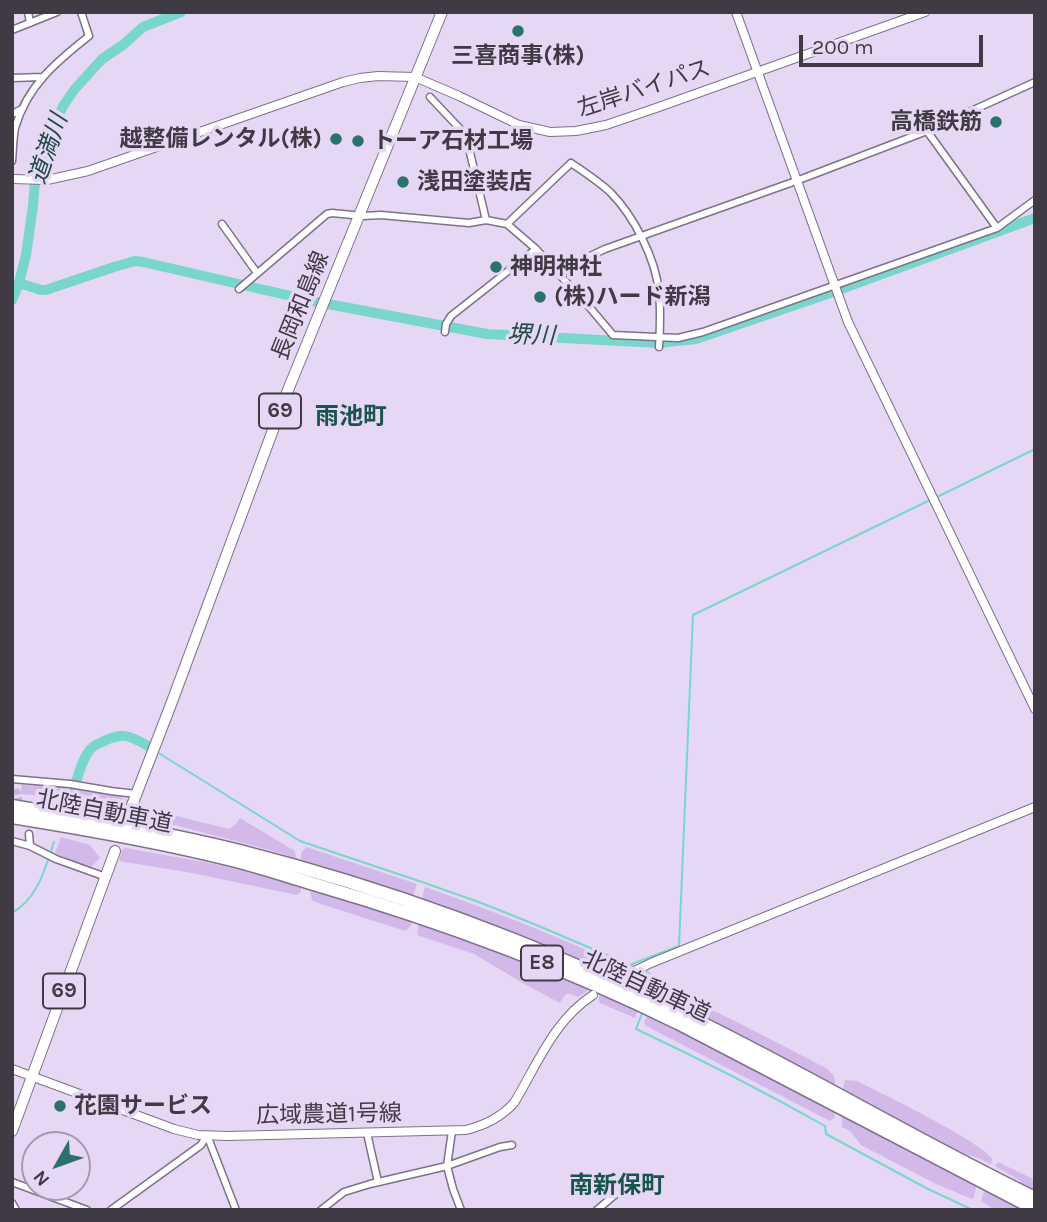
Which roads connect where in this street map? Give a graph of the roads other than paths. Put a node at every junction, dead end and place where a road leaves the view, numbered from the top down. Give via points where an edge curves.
1 (29, 12) edge
2 (57, 12) edge
3 (81, 12) edge
4 (442, 12) edge
5 (736, 12) edge
6 (925, 12) edge
7 (30, 23) junction
8 (12, 30) edge
9 (758, 72) junction
10 (42, 77) junction
11 (415, 77) junction
12 (12, 78) edge
13 (1035, 82) edge
14 (430, 97) dead end
15 (22, 109) junction
16 (12, 114) edge
17 (927, 131) junction
18 (12, 161) edge
19 (12, 179) edge
20 (796, 181) junction
21 (1035, 200) edge
22 (359, 215) junction
23 (486, 220) junction
24 (222, 223) dead end
25 (507, 224) junction
26 (996, 228) junction
27 (640, 235) junction
28 (536, 249) junction
29 (257, 273) junction
30 (560, 274) junction
31 (835, 285) junction
32 (239, 289) dead end
33 (445, 332) dead end
34 (659, 337) junction
35 (659, 347) dead end
36 (1035, 709) edge
37 (13, 779) edge
38 (16, 789) dead end
39 (136, 794) junction
40 (12, 806) edge
41 (1035, 807) edge
42 (129, 813) dead end
43 (12, 817) edge
44 (29, 834) dead end
45 (12, 841) edge
46 (30, 846) junction
47 (115, 851) dead end
48 (106, 877) junction
49 (624, 976) dead end
50 (593, 995) dead end
51 (12, 1069) edge
52 (33, 1076) junction
53 (12, 1131) edge
54 (452, 1131) junction
55 (367, 1133) junction
56 (207, 1135) junction
57 (512, 1145) dead end
58 (447, 1166) junction
59 (12, 1182) edge
60 (378, 1182) junction
61 (617, 1193) dead end
62 (1035, 1198) edge
63 (12, 1203) edge
64 (329, 1207) edge
65 (1035, 1209) edge
66 (16, 1210) edge
67 (87, 1210) edge
68 (111, 1210) edge
69 (236, 1210) edge
70 (321, 1210) edge
71 (461, 1210) edge
72 (597, 1210) edge

1 - 7 street
2 - 7 street
3 - 10 street via 89,36
4 - 11 main road, 長岡和島線 / 69
5 - 9 street
6 - 9 street, 左岸バイパス
7 - 8 street
9 - 11 street, 左岸バイパス via 606,125 560,132 519,125
9 - 20 street
10 - 12 street
10 - 15 street
11 - 19 street, 左岸バイパス via 378,76 342,82 88,171 47,180
11 - 22 main road, 長岡和島線 / 69
13 - 17 street
14 - 23 street via 467,140
15 - 16 street
15 - 18 street
17 - 20 street
17 - 26 street
20 - 27 street
20 - 31 street
21 - 26 street
22 - 23 street via 468,223
22 - 29 street via 327,214
22 - 39 main road, 長岡和島線 / 69
23 - 25 street
24 - 29 street
25 - 27 street via 571,163 612,194
25 - 28 street
26 - 31 street
27 - 30 street
27 - 34 street via 660,294
28 - 30 street
28 - 33 street via 451,316
29 - 32 street
30 - 34 street via 613,335
31 - 34 street via 694,335
31 - 36 street via 848,322
34 - 35 street
37 - 38 street
37 - 39 street
39 - 42 main road, 長岡和島線 / 69
40 - 62 highway, 北陸自動車道 / E8 via 241,852 492,931 677,1011
41 - 49 street
43 - 65 highway, 北陸自動車道 / E8 via 238,862 399,910 516,953 678,1023
44 - 46 street
45 - 46 street
46 - 48 street
47 - 48 main road, 69
48 - 52 main road, 69
50 - 54 street, 広域農道1号線 via 558,1028 505,1113 481,1126
51 - 52 street, 広域農道1号線
52 - 53 main road, 69
52 - 56 street, 広域農道1号線 via 174,1129
54 - 55 street, 広域農道1号線
54 - 58 street
55 - 56 street, 広域農道1号線
55 - 60 street
56 - 68 street via 201,1145
56 - 69 street
57 - 58 street
58 - 60 street
58 - 71 street
59 - 67 street
60 - 64 street via 344,1192
61 - 72 street
63 - 66 street
64 - 70 street

